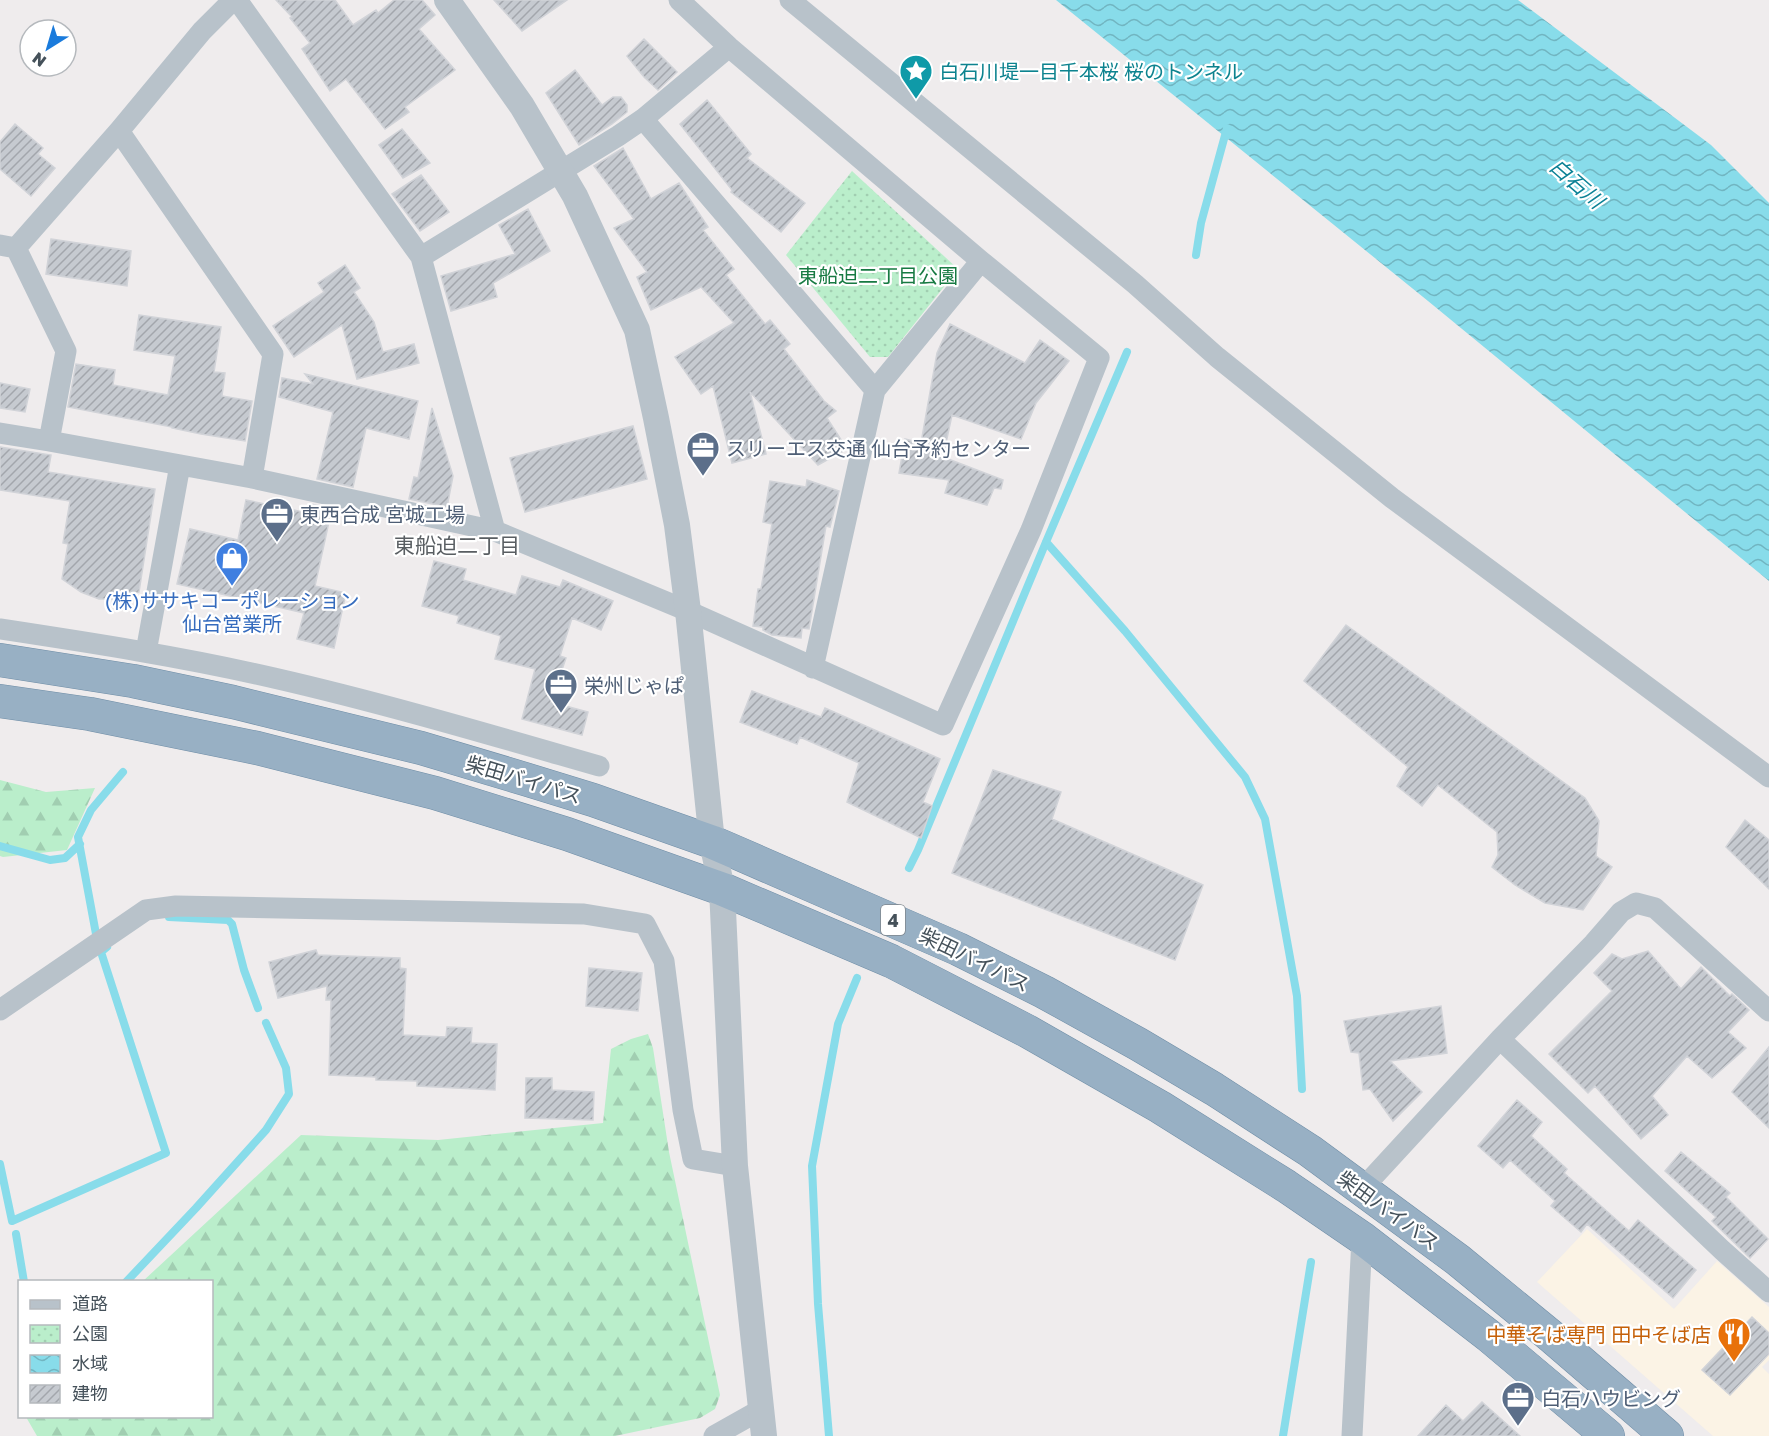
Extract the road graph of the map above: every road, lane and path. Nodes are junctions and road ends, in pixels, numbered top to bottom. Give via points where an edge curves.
1 (235, 0) edge
2 (447, 0) edge
3 (679, 0) edge
4 (790, 0) edge
5 (729, 47) junction
6 (643, 119) junction
7 (119, 131) junction
8 (562, 170) junction
9 (8, 246) edge
10 (421, 257) junction
11 (981, 261) junction
12 (875, 390) junction
13 (0, 433) edge
14 (49, 441) junction
15 (180, 465) junction
16 (252, 478) junction
17 (495, 531) junction
18 (688, 611) junction
19 (0, 629) edge
20 (146, 652) junction
21 (0, 660) edge
22 (813, 668) junction
23 (0, 701) edge
24 (430, 717) junction
25 (422, 748) junction
26 (599, 766) dead end
27 (1769, 777) edge
28 (712, 842) junction
29 (722, 889) junction
30 (0, 1010) edge
31 (1769, 1011) edge
32 (1500, 1039) junction
33 (735, 1166) junction
34 (1361, 1190) junction
35 (1362, 1238) junction
36 (1769, 1292) edge
37 (762, 1409) junction
38 (714, 1436) edge
39 (764, 1436) edge
40 (1352, 1436) edge
41 (1608, 1436) edge
42 (1666, 1436) edge

1 - 7 street via 202,31
1 - 10 street
2 - 8 street
3 - 5 street
4 - 27 street via 1392,498
5 - 6 street
5 - 11 street
6 - 8 street
6 - 12 street
7 - 9 street
7 - 16 street via 273,354
8 - 10 street
8 - 18 street via 636,330 677,525
9 - 14 street via 66,351
10 - 17 street
11 - 12 street
11 - 22 street via 1099,358 1031,530 943,725
12 - 22 street
13 - 14 street
14 - 15 street
15 - 16 street
15 - 20 street
16 - 17 street
17 - 18 street
18 - 22 street
18 - 28 street
19 - 20 street
20 - 24 street
21 - 25 highway, 柴田バイパス / 4 via 133,681
23 - 29 highway, 柴田バイパス / 4 via 90,714 257,748 435,792
24 - 25 street
24 - 26 street
25 - 28 highway, 柴田バイパス / 4
28 - 29 street
28 - 34 highway, 柴田バイパス / 4 via 958,949 1044,992 1214,1089 1310,1151
29 - 33 street
29 - 35 highway, 柴田バイパス / 4 via 891,961 1027,1031 1160,1107
30 - 33 street via 146,910 176,906 584,914 645,924 664,961 693,1159
31 - 32 street via 1655,908 1636,903 1621,912
32 - 34 street
32 - 36 street
33 - 37 street
34 - 42 highway, 柴田バイパス / 4 via 1458,1260
35 - 40 street
35 - 41 highway, 柴田バイパス / 4 via 1489,1336
37 - 38 street
37 - 39 street

